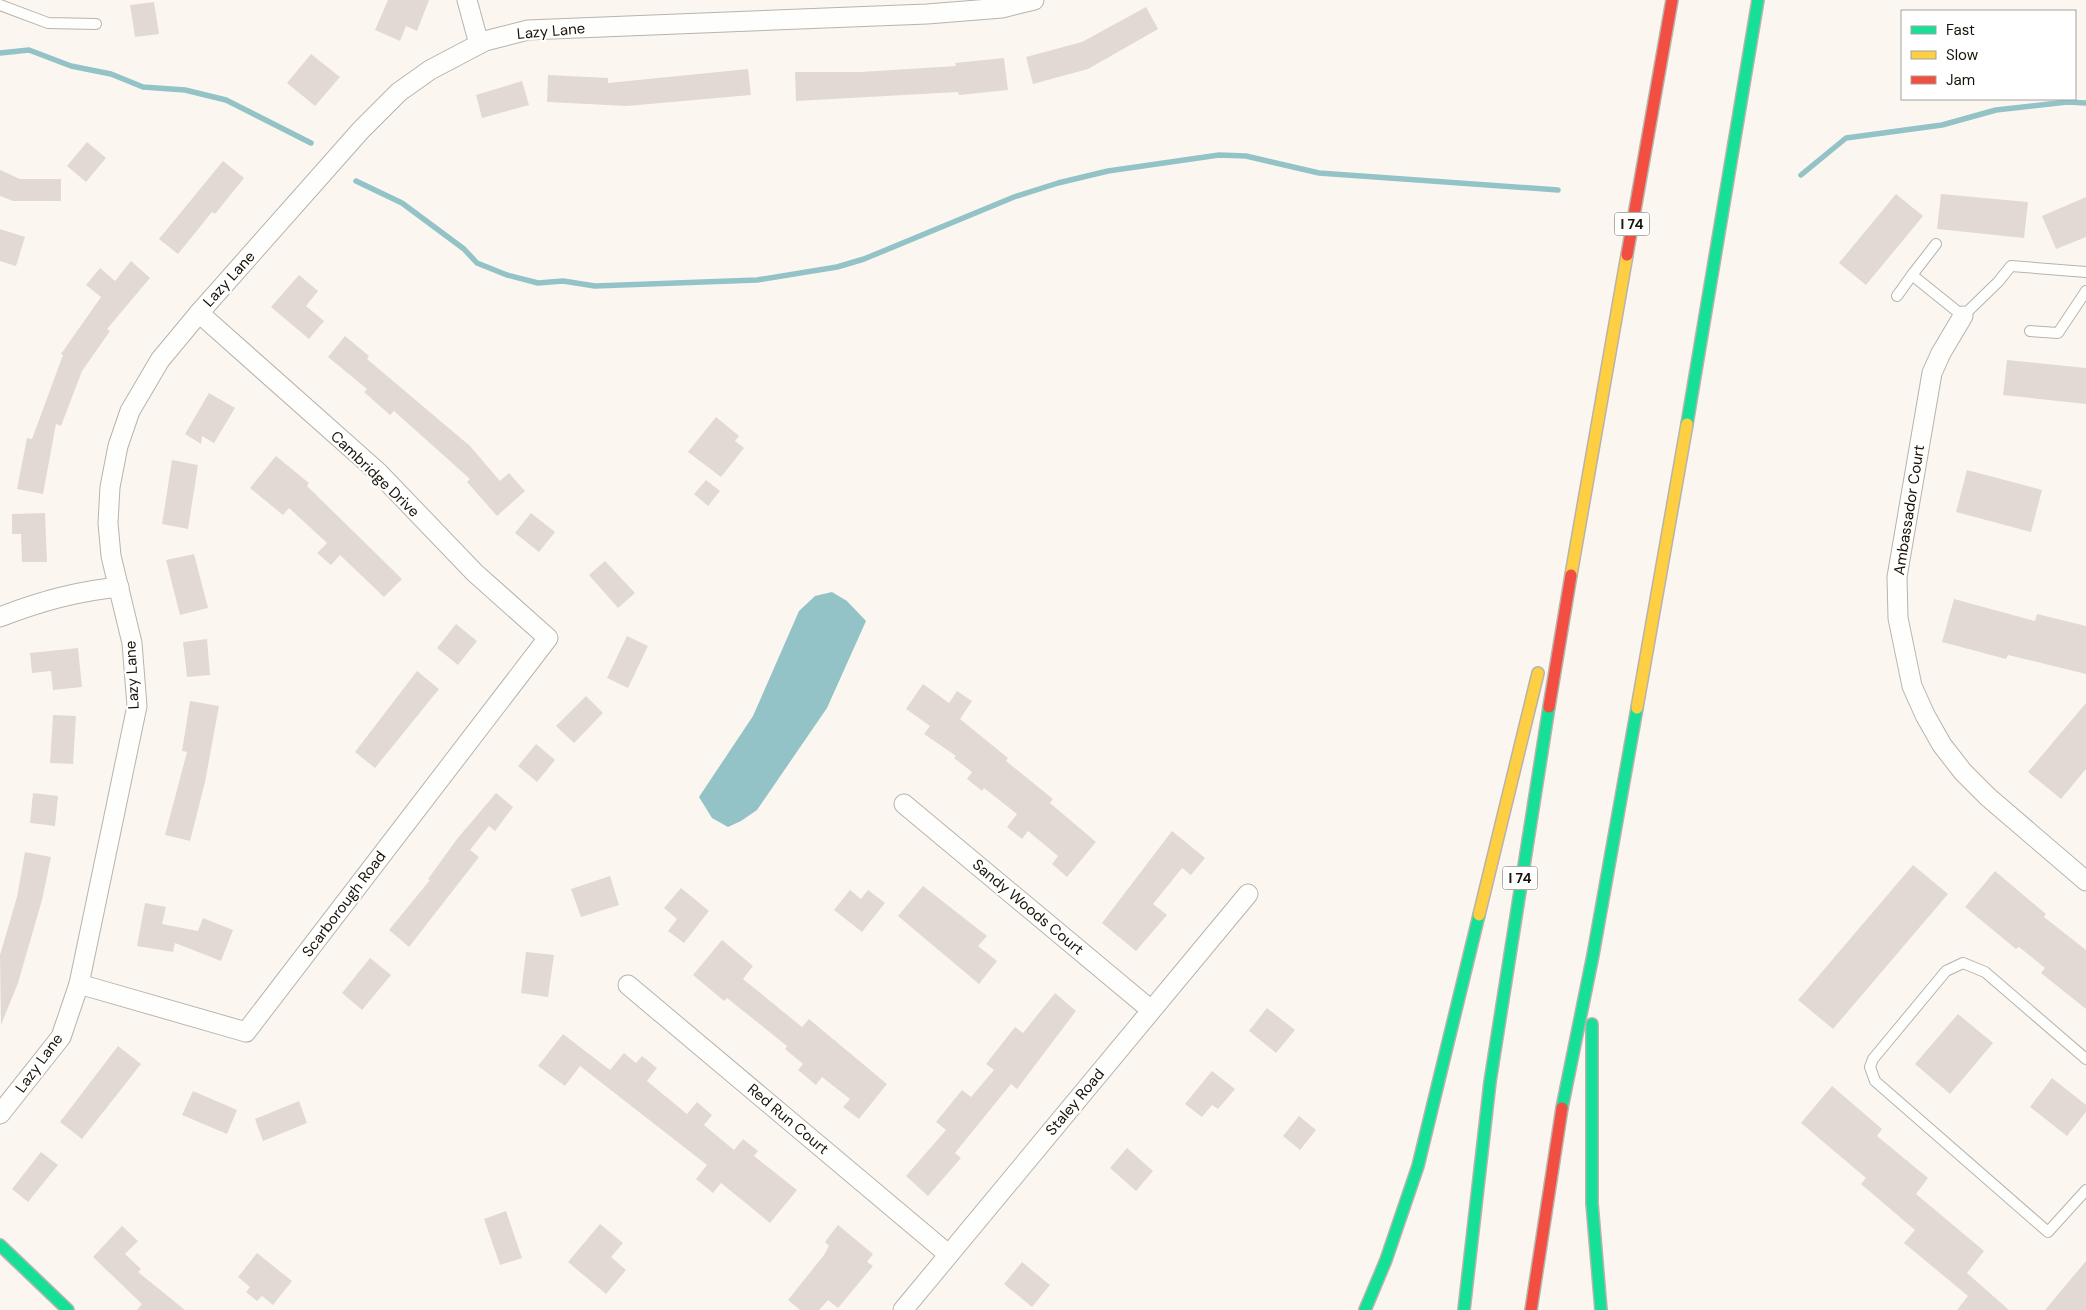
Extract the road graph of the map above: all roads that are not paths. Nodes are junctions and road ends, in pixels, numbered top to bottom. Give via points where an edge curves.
1 (467, 0) edge
2 (1034, 0) edge
3 (1672, 0) edge
4 (1758, 0) edge
5 (0, 5) edge
6 (96, 24) dead end
7 (479, 44) junction
8 (1936, 244) dead end
9 (2086, 272) edge
10 (1912, 275) junction
11 (2086, 291) edge
12 (1897, 296) dead end
13 (199, 313) junction
14 (1963, 316) junction
15 (2030, 331) dead end
16 (1592, 448) junction
17 (119, 587) junction
18 (1552, 613) dead end
19 (0, 617) edge
20 (548, 638) joint
21 (1540, 661) dead end
22 (904, 804) dead end
23 (2086, 881) edge
24 (1248, 894) dead end
25 (1593, 955) junction
26 (79, 984) junction
27 (628, 985) dead end
28 (1151, 1010) junction
29 (2086, 1059) edge
30 (0, 1114) edge
31 (2086, 1190) edge
32 (0, 1245) edge
33 (948, 1254) junction
34 (68, 1310) edge
35 (903, 1310) edge
36 (1365, 1310) edge
37 (1464, 1310) edge
38 (1531, 1310) edge
39 (1601, 1310) edge

1 - 7 street
2 - 7 street, Lazy Lane via 1002,8 927,14 528,30
3 - 16 main road, I 74
4 - 25 main road via 1716,260
5 - 6 lane via 48,23
7 - 13 street, Lazy Lane via 430,70 400,92 361,130
8 - 10 lane
9 - 14 lane via 2011,266
10 - 12 lane
10 - 14 lane
11 - 15 lane via 2058,333
13 - 17 street, Lazy Lane via 147,379 130,411 118,446 110,487 108,523 111,556
13 - 20 street, Cambridge Drive via 378,472 475,573
14 - 23 street, Ambassador Court via 1932,373 1901,548 1898,618 1904,653 1912,686 1925,715 1963,772
16 - 18 main road
16 - 37 main road, I 74 via 1503,988 1474,1205
17 - 19 street via 32,604
17 - 26 street, Lazy Lane via 132,643 137,706
20 - 26 street, Scarborough Road via 246,1032
21 - 36 main road via 1418,1166
22 - 28 street, Sandy Woods Court
24 - 28 street, Staley Road
25 - 38 main road via 1558,1123
25 - 39 main road via 1590,1177
26 - 30 street, Lazy Lane via 61,1037
27 - 33 street, Red Run Court
28 - 33 street, Staley Road
29 - 31 lane via 1985,972 1963,963 1946,971 1873,1059 1870,1067 1874,1081 2048,1232
32 - 34 main road
33 - 35 street, Staley Road

